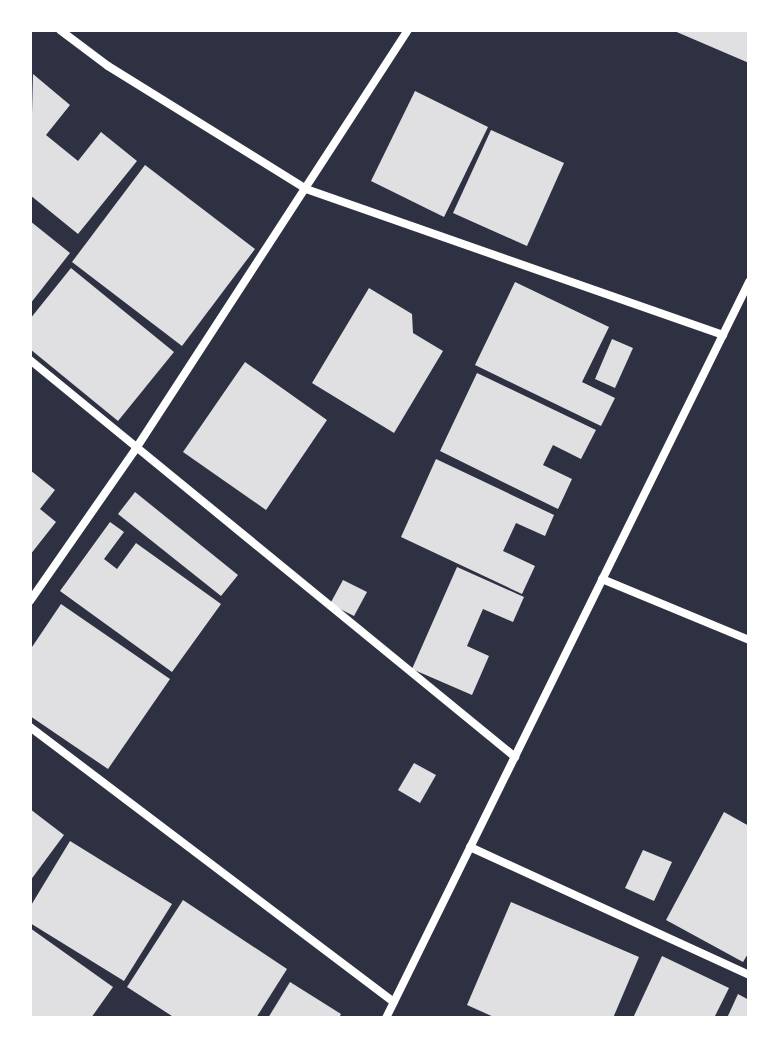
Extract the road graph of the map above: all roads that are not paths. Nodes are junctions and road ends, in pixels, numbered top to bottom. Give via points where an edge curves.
1 (60, 30) edge
2 (408, 30) edge
3 (306, 189) junction
4 (749, 283) edge
5 (723, 335) junction
6 (30, 360) edge
7 (135, 450) junction
8 (602, 579) junction
9 (30, 601) edge
10 (749, 640) edge
11 (30, 727) edge
12 (515, 757) junction
13 (470, 847) junction
14 (749, 975) edge
15 (394, 1002) junction
16 (386, 1018) edge

1 - 3 street via 108,66
2 - 3 street
3 - 5 street
3 - 7 street
4 - 5 street
5 - 8 street
6 - 7 street
7 - 9 street
7 - 12 street
8 - 10 street
8 - 12 street
11 - 15 street
12 - 13 street
13 - 14 street
13 - 15 street
15 - 16 street

